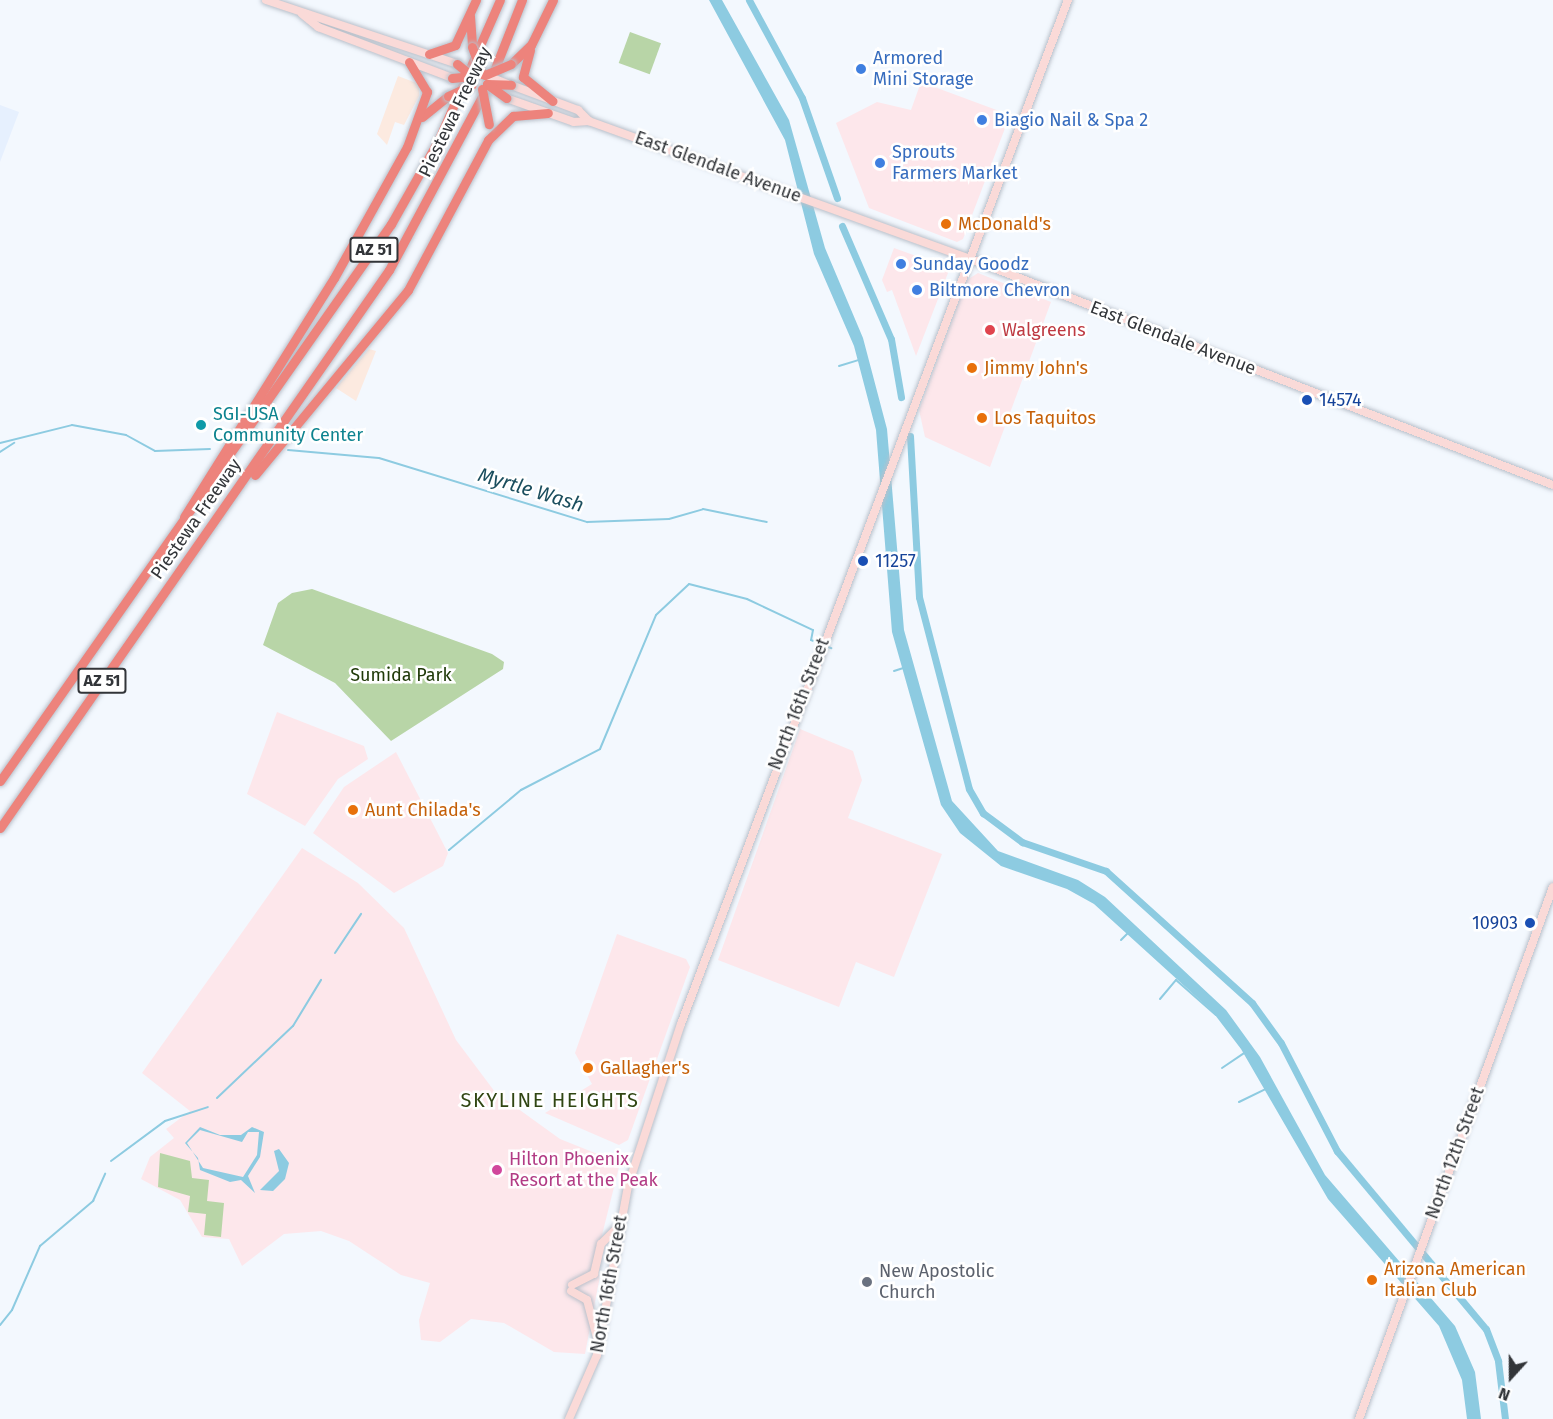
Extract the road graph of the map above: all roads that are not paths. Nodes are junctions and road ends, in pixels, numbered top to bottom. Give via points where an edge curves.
1 (266, 0) edge
2 (476, 0) edge
3 (500, 0) edge
4 (522, 0) edge
5 (553, 0) edge
6 (1068, 0) edge
7 (301, 14) junction
8 (470, 14) junction
9 (531, 45) junction
10 (429, 54) junction
11 (409, 62) junction
12 (457, 64) joint
13 (452, 78) joint
14 (480, 80) junction
15 (511, 85) joint
16 (506, 98) joint
17 (553, 101) junction
18 (548, 113) junction
19 (422, 117) junction
20 (589, 121) junction
21 (488, 141) junction
22 (968, 258) junction
23 (1553, 485) edge
24 (182, 526) junction
25 (206, 534) junction
26 (0, 781) edge
27 (0, 828) edge
28 (1553, 887) edge
29 (618, 1227) junction
30 (599, 1345) junction
31 (569, 1419) edge
32 (1359, 1419) edge

1 - 7 main road
2 - 8 highway
3 - 24 highway, Piestewa Freeway / AZ 51 via 438,141 391,224
4 - 25 highway, Piestewa Freeway / AZ 51 via 479,105 416,227
5 - 9 highway
6 - 22 main road, North 16th Street
7 - 10 main road via 321,15
7 - 11 main road via 318,27
8 - 10 highway via 455,45
8 - 14 highway, bridge
9 - 14 highway, bridge via 511,64
9 - 17 highway via 523,77
10 - 12 main road
11 - 13 main road
11 - 19 highway via 426,86
12 - 14 highway, bridge
13 - 14 highway, bridge
14 - 15 highway, bridge
14 - 16 highway, bridge
14 - 19 highway, bridge via 448,96
14 - 21 highway, bridge via 489,124
15 - 17 main road, East Glendale Avenue
16 - 18 main road, East Glendale Avenue
17 - 20 main road, East Glendale Avenue via 578,110
18 - 20 main road, East Glendale Avenue via 574,123
18 - 21 highway via 513,116
19 - 24 highway via 352,248 189,502
20 - 22 main road, East Glendale Avenue
21 - 25 highway via 408,290
22 - 23 main road, East Glendale Avenue
22 - 29 main road, North 16th Street via 726,898
24 - 26 highway, Piestewa Freeway / AZ 51
25 - 27 highway, Piestewa Freeway / AZ 51
28 - 32 main road, North 12th Street
29 - 30 main road, North 16th Street
29 - 30 main road via 600,1244 594,1274 571,1288 587,1300
30 - 31 main road, North 16th Street

